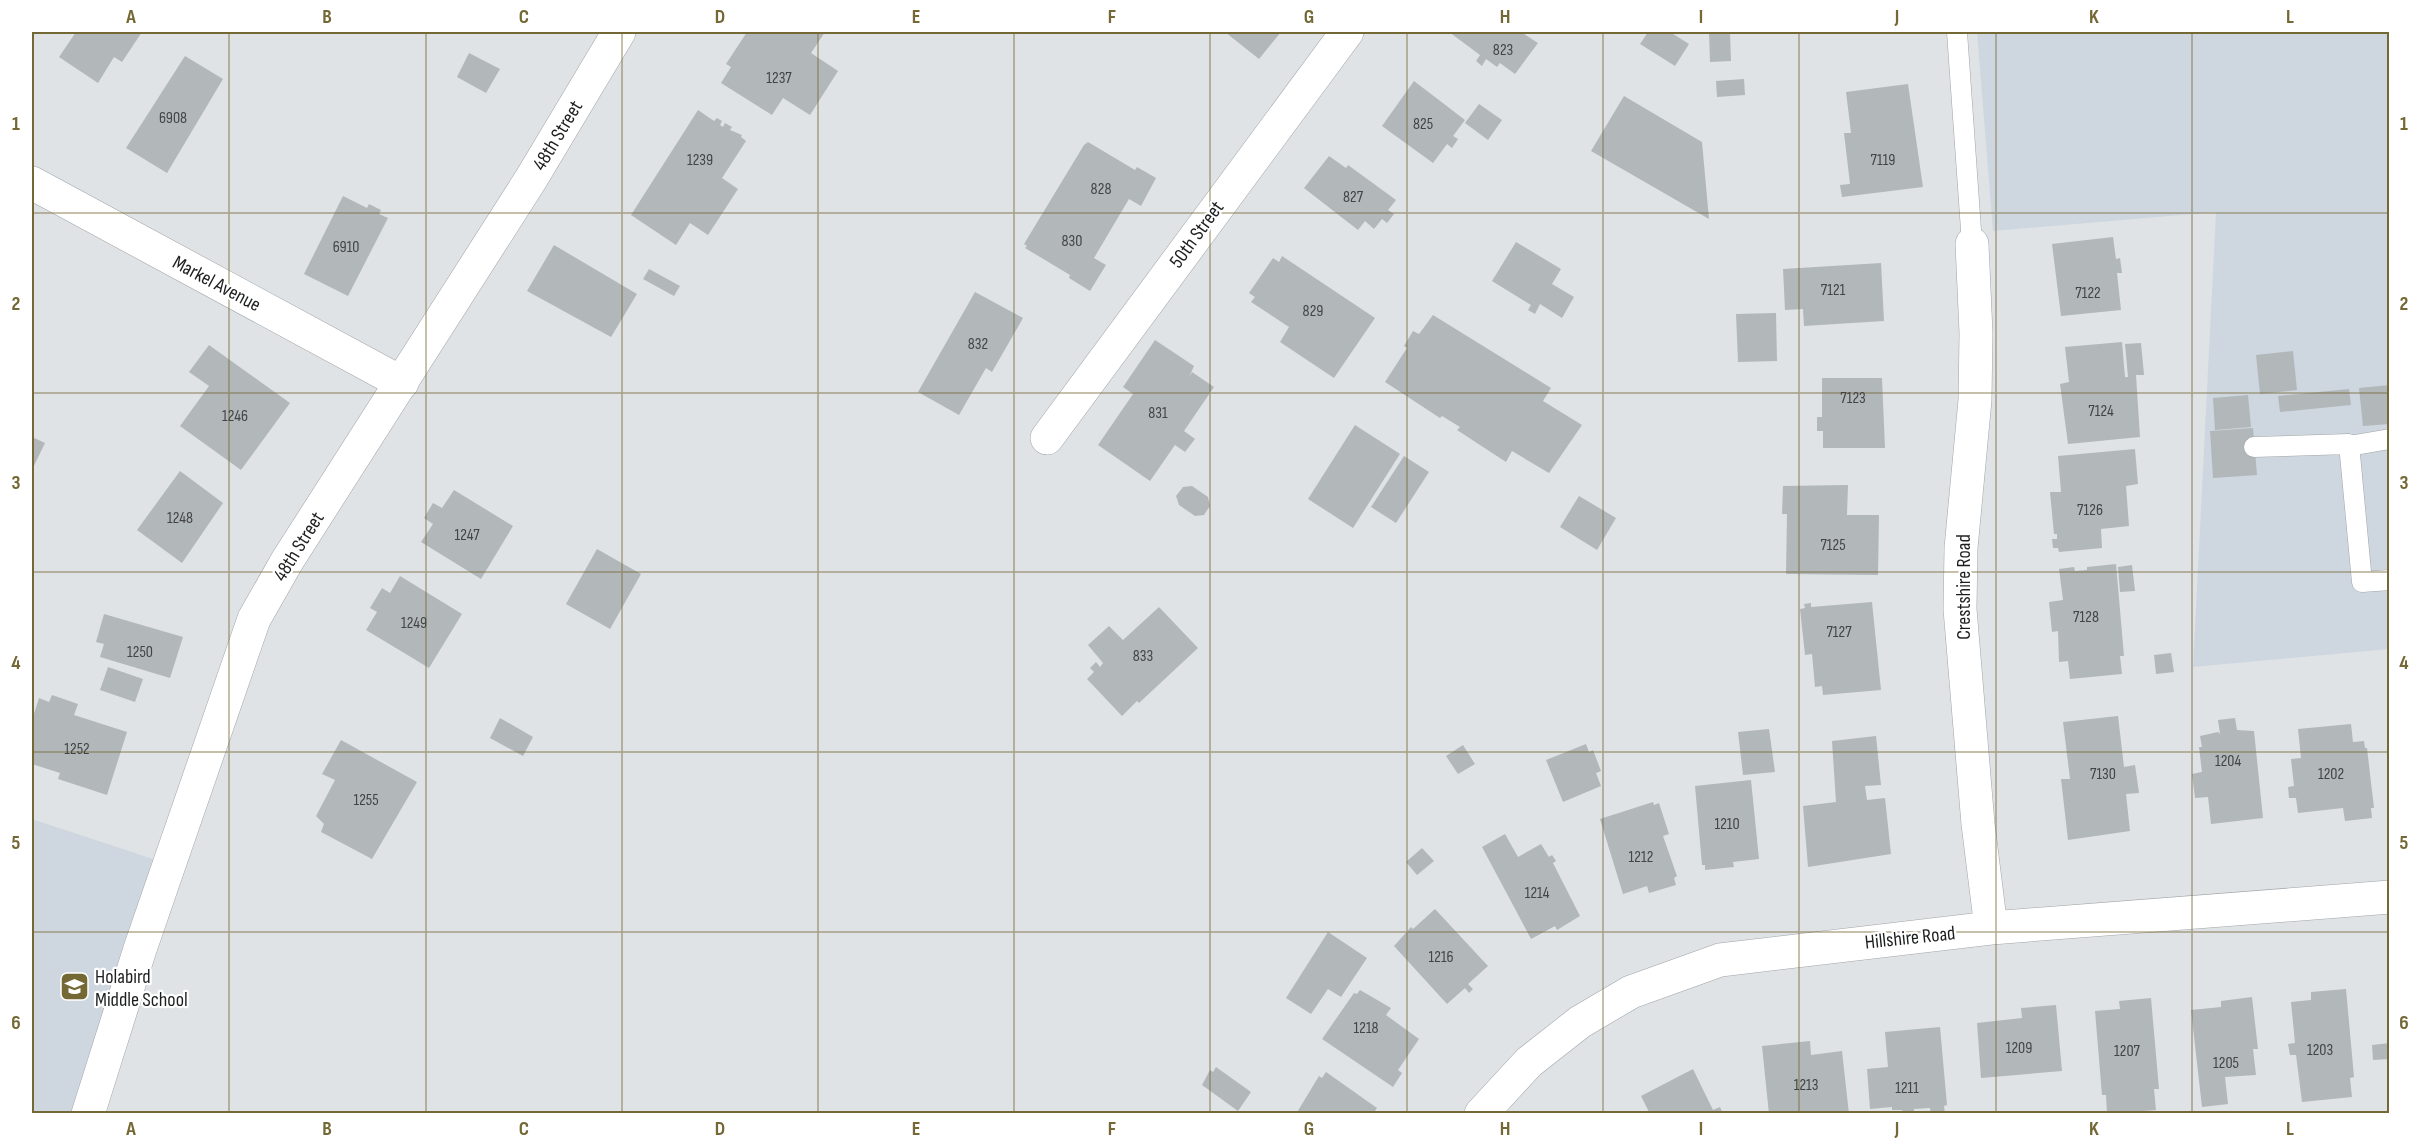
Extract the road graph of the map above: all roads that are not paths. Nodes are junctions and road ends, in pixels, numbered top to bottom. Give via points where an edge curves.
1 (619, 32) edge
2 (1347, 32) edge
3 (1957, 32) edge
4 (32, 183) edge
5 (1972, 244) joint
6 (402, 383) junction
7 (1047, 438) dead end
8 (2390, 439) edge
9 (2349, 446) junction
10 (2254, 447) dead end
11 (2390, 580) edge
12 (2390, 897) edge
13 (1991, 928) junction
14 (88, 1113) edge
15 (1481, 1113) edge

1 - 6 street, 48th Street
2 - 7 street, 50th Street
3 - 5 lane
4 - 6 street, Markel Avenue
5 - 13 street, Crestshire Road via 1975,400 1959,609
6 - 14 street, 48th Street via 286,561 254,619
8 - 9 lane
9 - 10 lane
9 - 11 lane via 2362,582
12 - 13 street, Hillshire Road
13 - 15 street, Hillshire Road via 1720,960 1641,988 1580,1022 1529,1062

